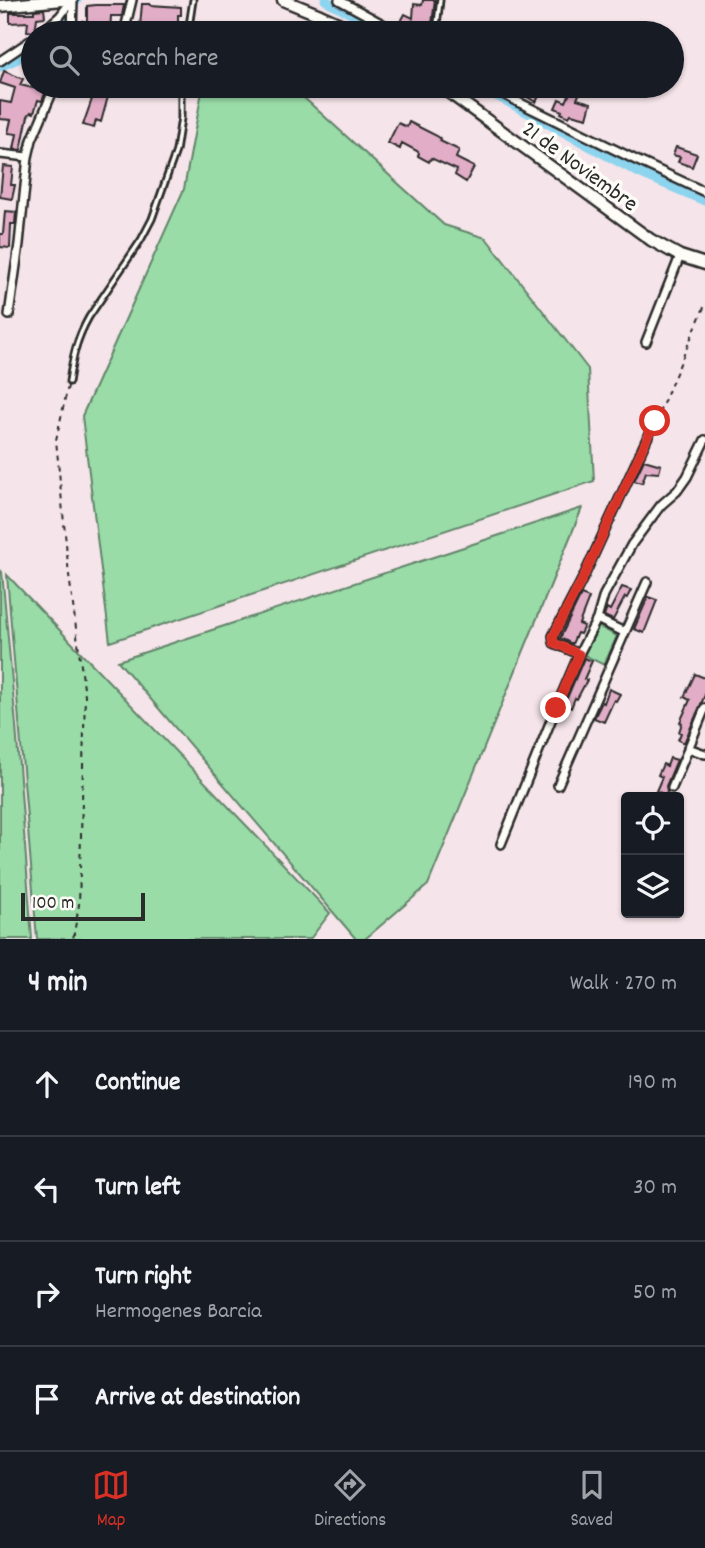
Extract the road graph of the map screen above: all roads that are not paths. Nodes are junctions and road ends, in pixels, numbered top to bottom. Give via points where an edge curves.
1 (63, 0) edge
2 (72, 0) edge
3 (132, 0) edge
4 (193, 0) edge
5 (283, 0) edge
6 (340, 0) edge
7 (440, 0) edge
8 (0, 5) edge
9 (54, 21) edge
10 (72, 21) edge
11 (127, 21) edge
12 (190, 21) edge
13 (333, 21) edge
14 (378, 21) edge
15 (437, 21) edge
16 (21, 47) edge
17 (0, 61) edge
18 (50, 98) edge
19 (181, 98) edge
20 (456, 98) edge
21 (511, 98) edge
22 (0, 154) edge
23 (28, 158) junction
24 (705, 191) edge
25 (680, 256) junction
26 (705, 264) edge
27 (9, 315) dead end
28 (646, 342) dead end
29 (69, 382) road end
30 (655, 421) road end
31 (705, 440) edge
32 (646, 582) dead end
33 (597, 619) junction
34 (624, 632) junction
35 (579, 654) junction
36 (705, 708) edge
37 (688, 748) junction
38 (705, 754) edge
39 (558, 785) dead end
40 (672, 788) dead end
41 (501, 844) dead end

1 - 8 street
2 - 9 street
2 - 10 street
3 - 11 street
4 - 12 lane
5 - 13 street
6 - 14 street
7 - 15 lane
16 - 17 street
18 - 23 street
19 - 29 lane via 176,151 156,209 81,331
20 - 25 street, 21 de Noviembre via 651,240
21 - 24 street
22 - 23 street
23 - 27 street
25 - 26 street, 21 de Noviembre
25 - 28 street
30 - 35 street via 553,636 554,643
31 - 33 street via 687,477 632,544 604,595
32 - 34 street
33 - 34 street
33 - 35 street
34 - 39 street
35 - 41 street
36 - 37 street
37 - 38 street
37 - 40 street

